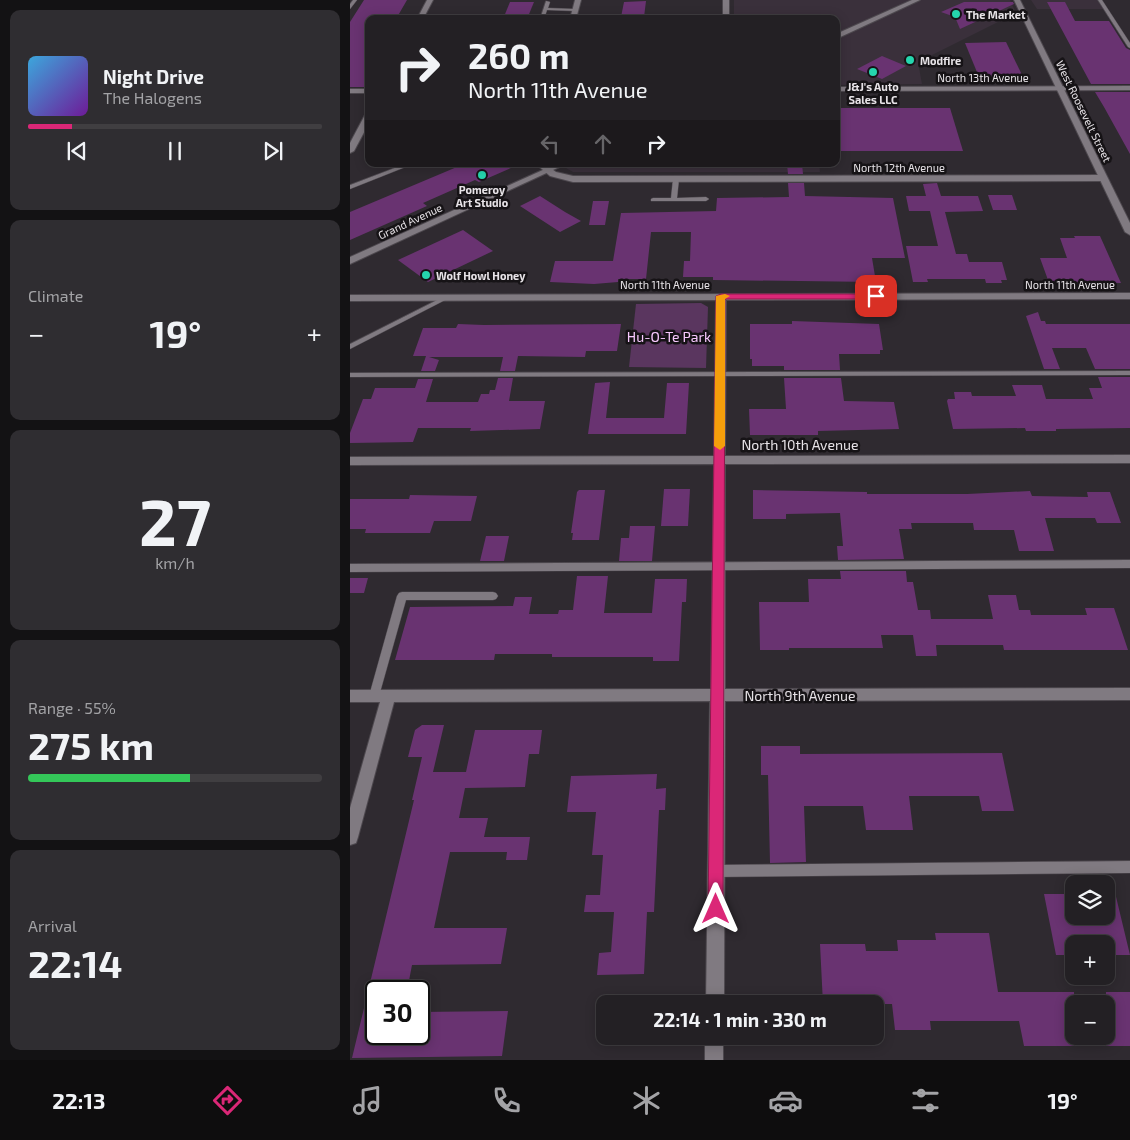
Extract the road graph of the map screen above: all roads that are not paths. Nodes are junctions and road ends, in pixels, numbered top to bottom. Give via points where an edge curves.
1 (355, 0) edge
2 (430, 0) edge
3 (578, 0) edge
4 (726, 0) edge
5 (917, 0) edge
6 (1017, 0) edge
7 (1100, 0) edge
8 (548, 2) dead end
9 (350, 8) edge
10 (546, 9) junction
11 (575, 10) junction
12 (422, 15) edge
13 (543, 15) edge
14 (574, 15) edge
15 (726, 15) edge
16 (840, 35) edge
17 (1130, 47) edge
18 (840, 88) edge
19 (1060, 88) junction
20 (1130, 88) edge
21 (350, 91) edge
22 (365, 91) edge
23 (365, 123) edge
24 (350, 151) edge
25 (402, 167) edge
26 (544, 167) edge
27 (554, 167) edge
28 (547, 170) junction
29 (1103, 178) junction
30 (676, 179) junction
31 (350, 186) edge
32 (706, 199) dead end
33 (653, 200) dead end
34 (674, 200) junction
35 (1130, 232) edge
36 (350, 261) edge
37 (721, 296) junction
38 (1130, 296) edge
39 (447, 297) junction
40 (350, 298) edge
41 (350, 347) edge
42 (1130, 373) edge
43 (720, 374) junction
44 (350, 375) edge
45 (720, 459) junction
46 (1130, 459) edge
47 (350, 461) edge
48 (1130, 564) edge
49 (719, 566) junction
50 (350, 568) edge
51 (493, 596) dead end
52 (717, 695) junction
53 (350, 696) edge
54 (381, 696) junction
55 (1129, 696) edge
56 (350, 837) edge
57 (1130, 867) edge
58 (716, 871) junction
59 (715, 995) edge
60 (714, 1045) edge
61 (714, 1060) edge

1 - 9 lane
2 - 12 street
3 - 11 street
4 - 15 street
5 - 16 street
6 - 19 street, West Roosevelt Street
7 - 17 lane
8 - 10 lane
10 - 11 lane
10 - 13 lane
11 - 14 street
18 - 19 street, North 13th Avenue
19 - 20 street, North 13th Avenue
19 - 29 street, West Roosevelt Street
21 - 22 street
23 - 24 street
25 - 31 lane
26 - 28 street, North 12th Avenue
27 - 28 street, Grand Avenue
28 - 30 street, North 12th Avenue via 573,179
28 - 36 street, Grand Avenue
29 - 30 street, North 12th Avenue
29 - 35 street, West Roosevelt Street
30 - 34 lane
32 - 34 lane
33 - 34 lane
37 - 38 street, North 11th Avenue
37 - 39 street, North 11th Avenue
37 - 43 street
39 - 40 street, North 11th Avenue
39 - 41 lane
42 - 43 lane
43 - 44 lane
43 - 45 street
45 - 46 street, North 10th Avenue
45 - 47 street, North 10th Avenue
45 - 49 street
48 - 49 lane
49 - 50 lane
49 - 52 street
51 - 54 lane via 402,596
52 - 54 street, North 9th Avenue
52 - 55 street, North 9th Avenue
52 - 58 street
53 - 54 street, North 9th Avenue
54 - 56 street
57 - 58 lane
58 - 59 street
60 - 61 street

